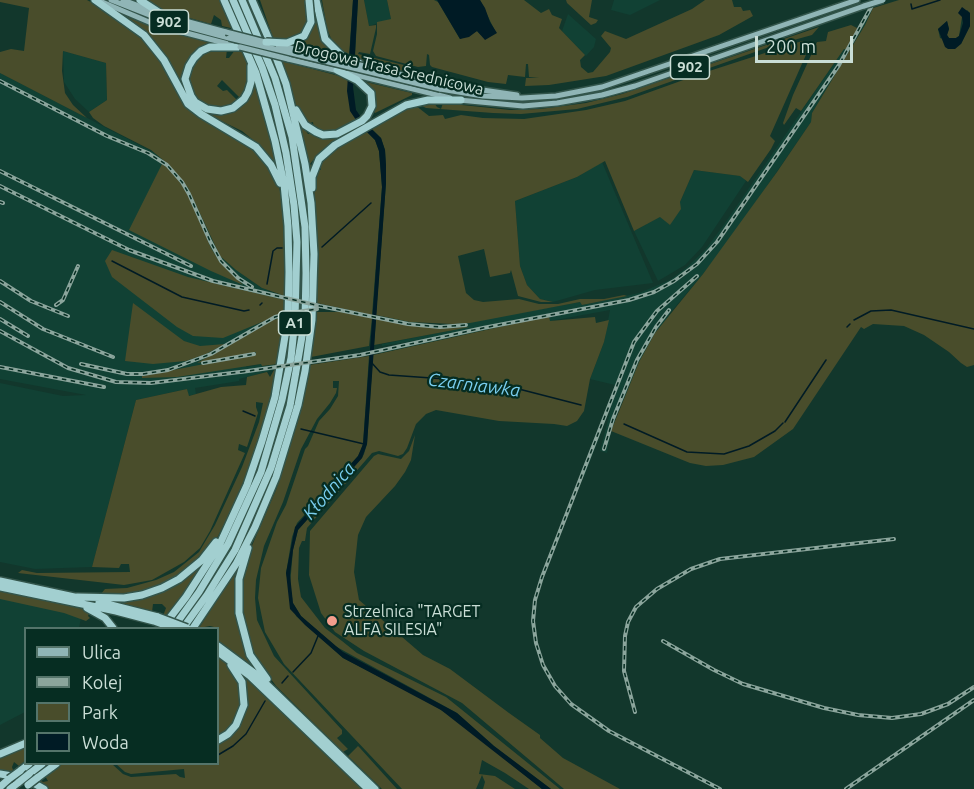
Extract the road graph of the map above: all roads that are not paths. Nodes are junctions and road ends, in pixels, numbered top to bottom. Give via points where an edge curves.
1 (96, 0) edge
2 (111, 0) edge
3 (123, 0) edge
4 (140, 0) edge
5 (224, 0) edge
6 (233, 0) edge
7 (242, 0) edge
8 (252, 0) edge
9 (258, 0) edge
10 (309, 0) edge
11 (316, 0) edge
12 (857, 0) edge
13 (882, 0) edge
14 (163, 15) junction
15 (264, 25) junction
16 (229, 40) junction
17 (266, 42) junction
18 (240, 47) joint
19 (249, 54) junction
20 (364, 66) junction
21 (337, 70) junction
22 (440, 92) junction
23 (461, 100) joint
24 (291, 102) junction
25 (285, 200) junction
26 (311, 203) junction
27 (255, 527) junction
28 (227, 528) junction
29 (0, 581) edge
30 (0, 587) edge
31 (76, 600) junction
32 (156, 619) junction
33 (112, 627) edge
34 (163, 627) edge
35 (171, 627) edge
36 (174, 627) edge
37 (182, 627) edge
38 (186, 627) edge
39 (194, 627) edge
40 (219, 647) edge
41 (219, 654) edge
42 (219, 654) edge
43 (285, 702) junction
44 (219, 739) edge
45 (24, 744) edge
46 (0, 754) edge
47 (28, 765) edge
48 (41, 765) edge
49 (55, 765) edge
50 (0, 774) edge
51 (23, 785) edge
52 (0, 787) edge
53 (10, 789) edge
54 (44, 789) edge
55 (368, 789) edge
56 (376, 789) edge

1 - 16 main road, Drogowa Trasa Średnicowa / 902 via 156,25
1 - 25 highway via 152,44 188,105 261,152 278,176
2 - 16 main road, Drogowa Trasa Średnicowa / 902
3 - 14 main road
4 - 14 highway
5 - 19 highway
6 - 36 highway, A1 via 262,67 286,153 297,242 295,319 282,400 261,472 228,544
7 - 38 highway, A1 via 275,78 292,137 305,227 305,320 291,406 271,468 234,550
8 - 15 highway
9 - 15 highway
10 - 17 highway, bridge via 311,22 303,36 287,43
11 - 20 highway, bridge via 323,33 331,47
12 - 22 main road, Drogowa Trasa Średnicowa / 902 via 615,84 584,91 500,98
13 - 23 main road, Drogowa Trasa Średnicowa / 902, bridge via 602,95 523,106
14 - 16 main road
15 - 24 highway
16 - 17 main road, bridge
16 - 18 highway
16 - 19 highway via 201,51 189,66 187,88 202,107 226,111 244,99 251,82
16 - 22 main road, Drogowa Trasa Średnicowa / 902, bridge
17 - 20 main road, bridge
18 - 21 main road, Drogowa Trasa Średnicowa / 902, bridge
19 - 25 highway via 275,141
20 - 22 main road
21 - 22 main road, Drogowa Trasa Średnicowa / 902
21 - 24 highway via 369,90 370,112 362,121 338,134 323,135 301,120
22 - 23 highway
22 - 26 highway via 395,111 328,149 312,177
24 - 26 highway
25 - 28 highway via 289,293 280,369 255,463
26 - 27 highway via 314,296 305,371 285,454
27 - 39 highway
27 - 43 highway via 239,579 238,613 250,655
28 - 31 highway via 202,560 162,588 124,598
28 - 34 highway via 197,581
29 - 31 highway
30 - 31 highway
31 - 32 highway
31 - 33 highway
32 - 35 highway, bridge
32 - 37 highway, bridge
40 - 43 highway
41 - 44 highway via 239,675 245,700 236,725
42 - 55 highway via 250,676
43 - 56 highway
45 - 46 highway
47 - 52 highway, bridge
48 - 51 highway, bridge
49 - 51 highway, bridge
50 - 54 highway via 23,778
51 - 53 highway

